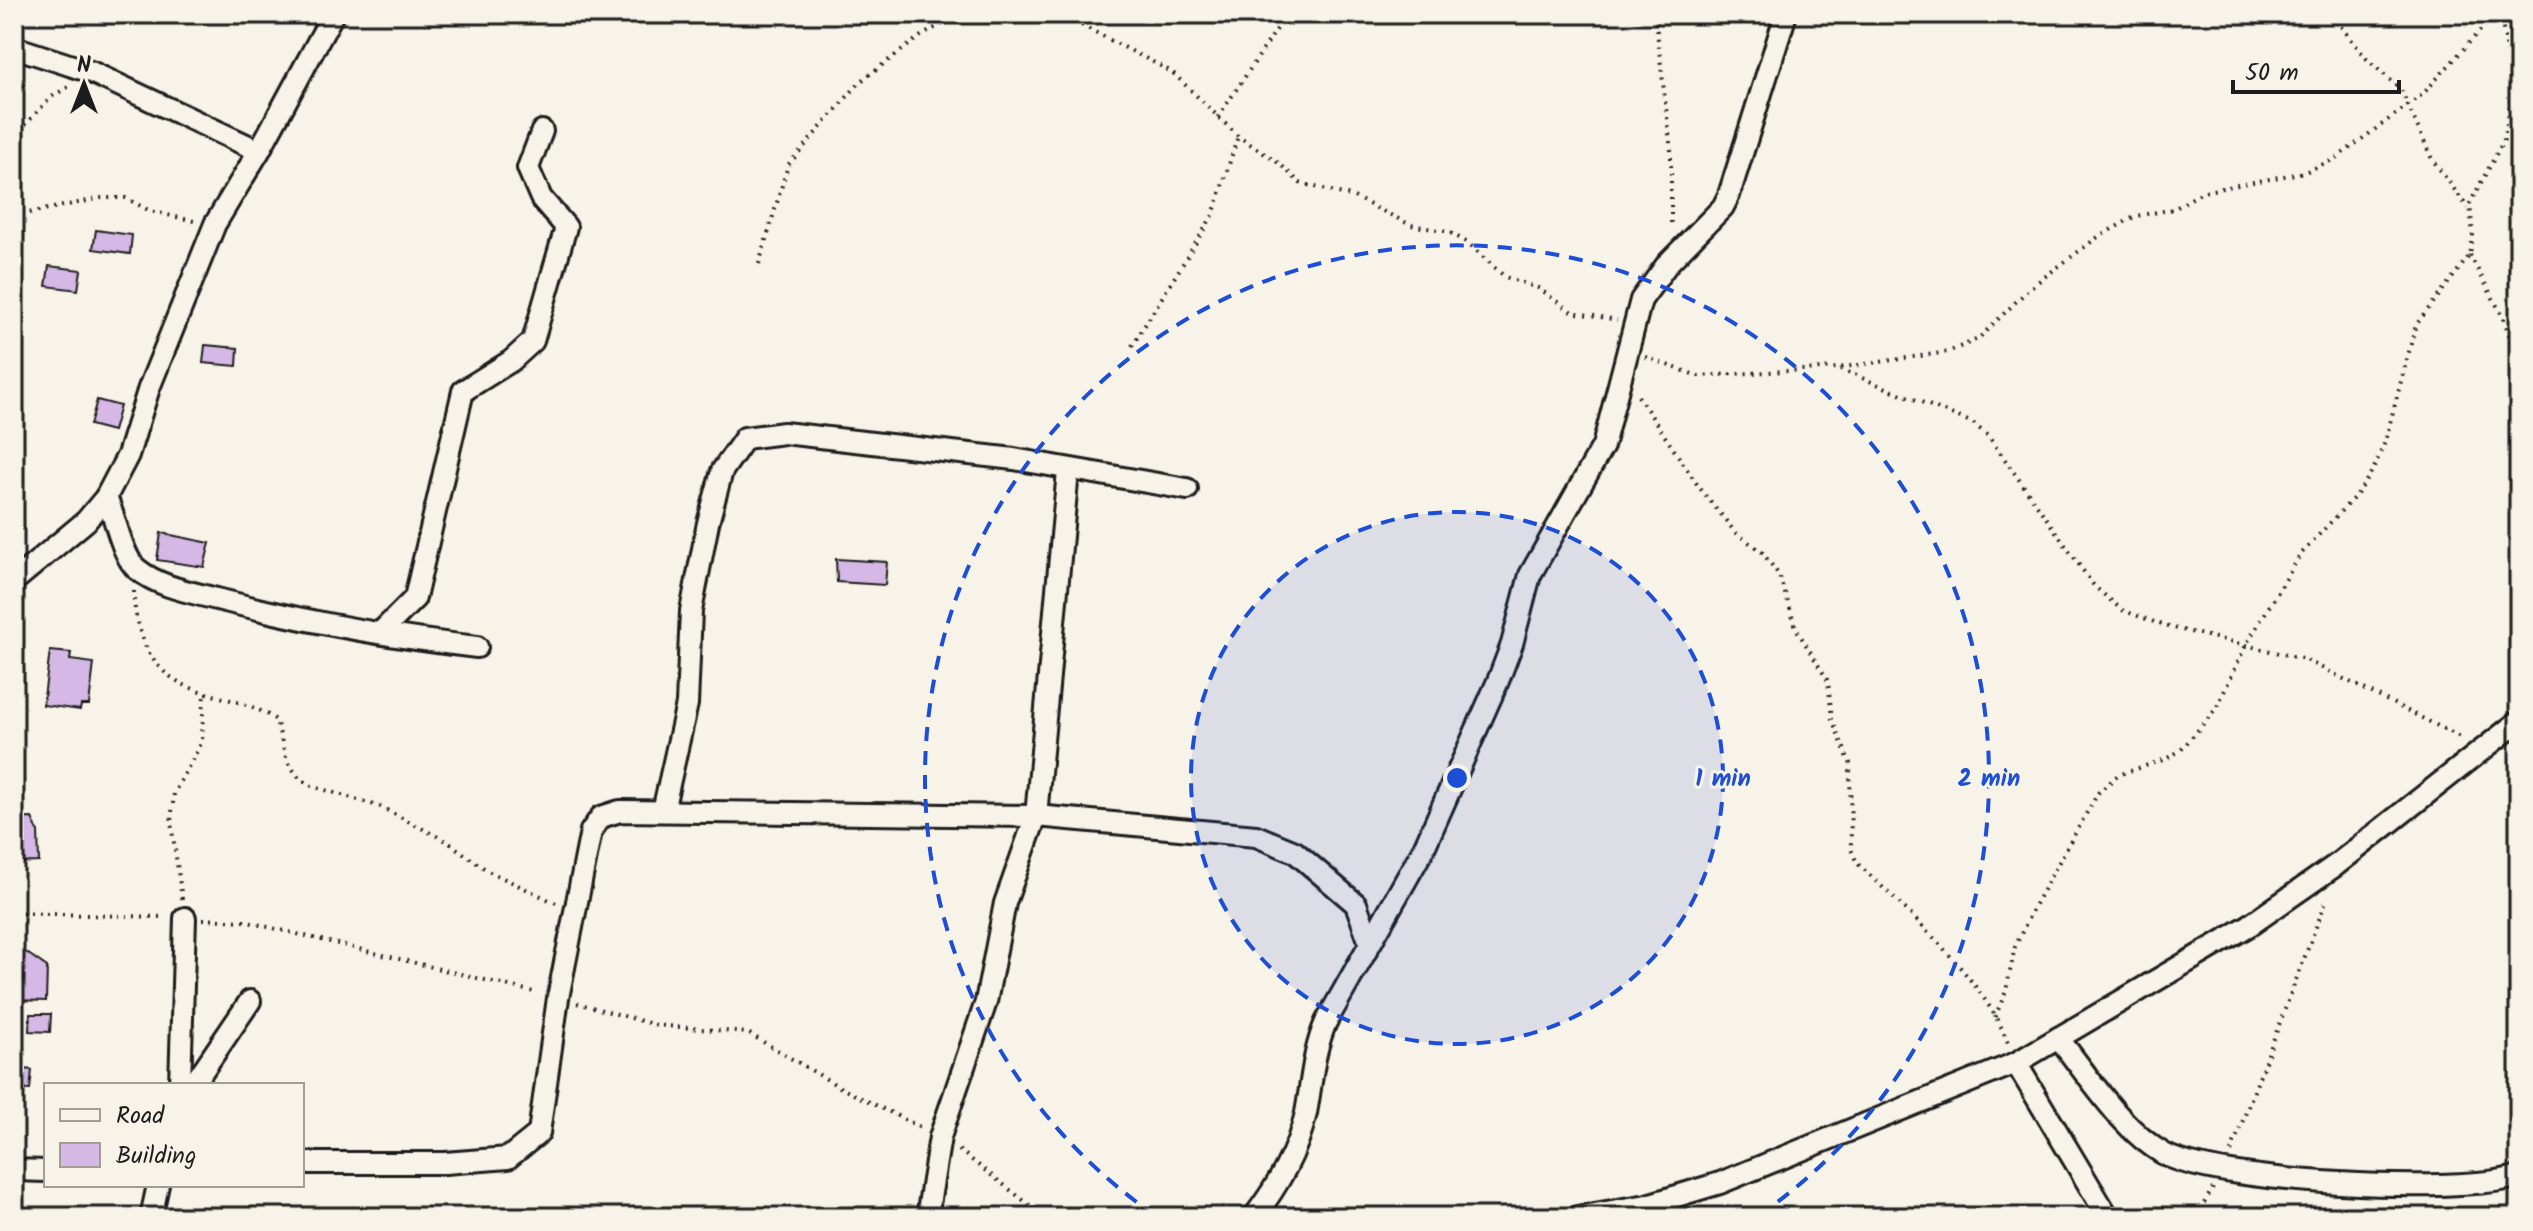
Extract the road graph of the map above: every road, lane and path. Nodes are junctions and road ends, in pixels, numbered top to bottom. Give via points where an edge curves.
1 (333, 14) edge
2 (959, 14) edge
3 (1060, 14) edge
4 (1287, 14) edge
5 (1655, 14) edge
6 (1786, 14) edge
7 (2331, 14) edge
8 (2497, 14) edge
9 (14, 47) edge
10 (91, 72) junction
11 (2408, 101) junction
12 (1218, 117) junction
13 (542, 131) dead end
14 (1238, 136) junction
15 (14, 137) edge
16 (259, 151) junction
17 (2469, 210) junction
18 (14, 216) edge
19 (215, 224) junction
20 (2470, 255) junction
21 (1668, 263) junction
22 (759, 264) dead end
23 (1635, 322) junction
24 (1132, 346) dead end
25 (1628, 350) junction
26 (2519, 364) edge
27 (1838, 368) junction
28 (1622, 375) junction
29 (1068, 471) junction
30 (1187, 489) dead end
31 (106, 497) junction
32 (135, 568) junction
33 (14, 581) edge
34 (381, 632) junction
35 (2247, 643) junction
36 (477, 647) dead end
37 (204, 693) junction
38 (2519, 721) edge
39 (2482, 749) junction
40 (663, 811) junction
41 (1036, 816) junction
42 (2336, 865) junction
43 (575, 912) junction
44 (14, 913) edge
45 (185, 918) junction
46 (1370, 943) junction
47 (558, 998) junction
48 (250, 1001) dead end
49 (1995, 1017) junction
50 (2058, 1038) junction
51 (2016, 1063) junction
52 (180, 1083) edge
53 (194, 1083) edge
54 (940, 1137) junction
55 (304, 1163) edge
56 (14, 1170) edge
57 (44, 1171) edge
58 (2224, 1171) junction
59 (2519, 1176) edge
60 (158, 1187) edge
61 (151, 1217) edge
62 (927, 1217) edge
63 (1045, 1217) edge
64 (1254, 1217) edge
65 (1577, 1217) edge
66 (2108, 1217) edge
67 (2196, 1217) edge

1 - 16 street
2 - 22 path via 861,81 788,165
3 - 12 path via 1172,72
4 - 12 path
5 - 21 path via 1671,151
6 - 21 street via 1729,195
7 - 11 path
8 - 11 path via 2423,94
8 - 17 path via 2513,100 2505,138
9 - 10 street
10 - 15 path via 51,97
10 - 16 street
11 - 17 path via 2432,159
11 - 27 path via 2335,159 2315,168 2202,192 2174,209 2136,216 2098,237 2031,287 1978,339 1948,352
12 - 14 path
13 - 34 street via 528,168 541,198 566,227 533,341 463,391 415,598
14 - 23 path via 1300,183 1354,197 1411,225 1461,238 1505,277 1538,288 1572,312
14 - 24 path via 1213,215
16 - 19 street
17 - 20 path
18 - 19 path via 126,198 150,211
19 - 31 street via 128,455
20 - 26 path via 2503,317
20 - 35 path via 2416,325 2374,468 2359,492 2301,554
21 - 23 street via 1650,284
23 - 25 street
25 - 27 path via 1698,376
25 - 28 street
27 - 35 path via 1973,423 1989,437 2094,586 2122,610 2165,626
28 - 46 street via 1603,446 1530,575 1508,656 1442,808
28 - 49 path via 1699,487 1779,575 1797,630 1828,681 1832,719 1850,763 1851,849 1857,863 1932,934
29 - 30 street
29 - 40 street via 1014,459 784,433 745,438 722,471 708,523 691,611 687,704
29 - 41 street
31 - 32 street
31 - 33 street via 86,521
32 - 34 street via 167,586 251,608
32 - 37 path via 134,597 147,650 163,672
34 - 36 street
35 - 39 path via 2304,659
35 - 49 path via 2216,709 2181,750 2118,775 2098,793 2015,947
37 - 43 path via 253,707 276,720 290,769 312,786 381,807 448,842 488,871
37 - 45 path via 202,742 174,793 171,822
38 - 39 street
39 - 42 street
40 - 41 street
40 - 43 street via 620,811 601,817 591,831
41 - 46 street via 1256,836 1295,852 1356,904
41 - 54 street via 1005,903 986,1002
42 - 50 street via 2250,925
42 - 58 path via 2318,928
43 - 47 street
44 - 45 path
45 - 47 path via 244,921
45 - 52 street
46 - 64 street via 1319,1038 1306,1113 1289,1166
47 - 54 path via 656,1025 748,1033
47 - 55 street via 539,1133 508,1158
48 - 53 street
49 - 51 path
50 - 51 street
50 - 58 street via 2128,1124 2164,1154
51 - 65 street via 1720,1183 1647,1205
51 - 66 street
54 - 62 street
54 - 63 path
56 - 57 street
58 - 59 street via 2422,1185
58 - 67 path
60 - 61 street

